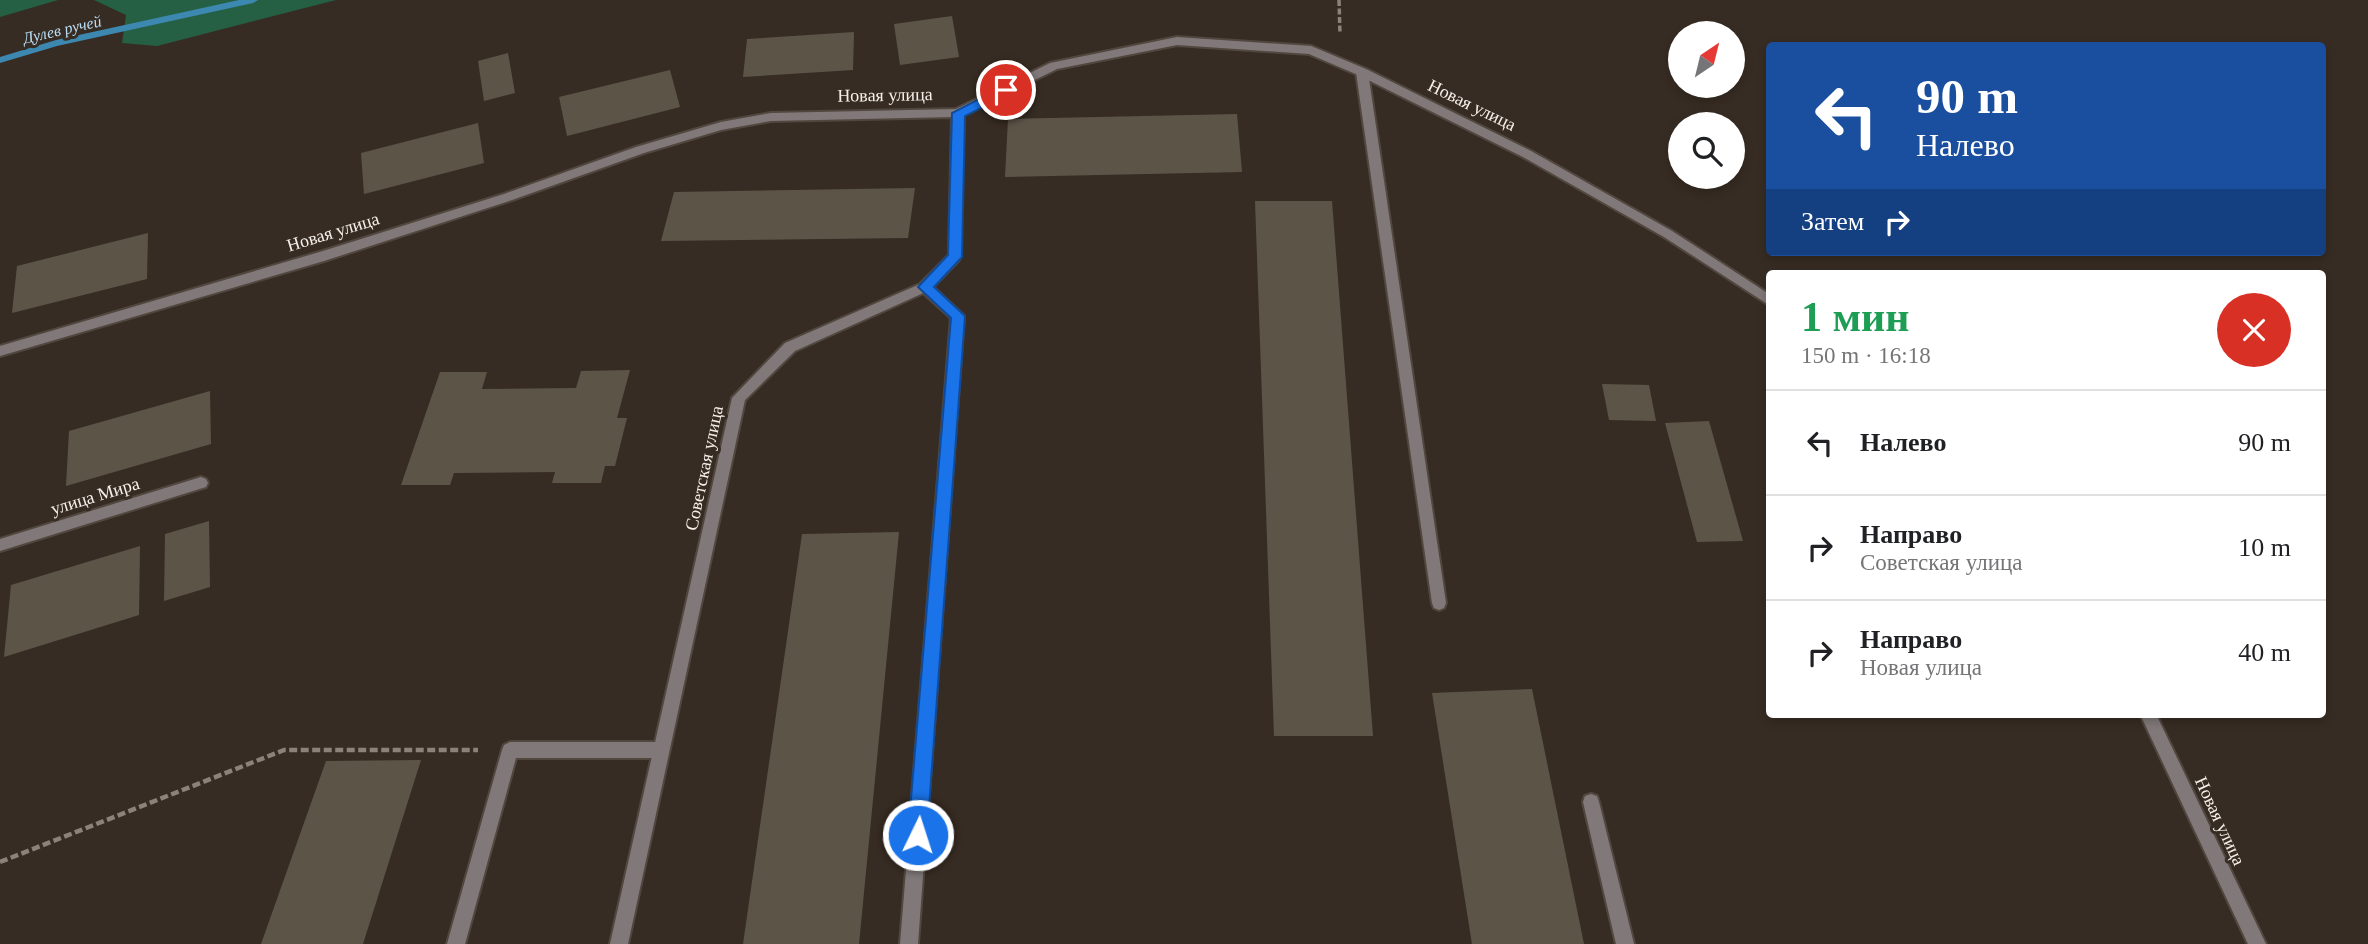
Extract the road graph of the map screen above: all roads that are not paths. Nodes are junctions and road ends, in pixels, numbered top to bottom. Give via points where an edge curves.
1 (1362, 72) junction
2 (958, 113) junction
3 (925, 287) junction
4 (1766, 298) edge
5 (0, 351) edge
6 (201, 483) dead end
7 (0, 545) edge
8 (1439, 603) dead end
9 (2150, 718) edge
10 (662, 750) junction
11 (1591, 802) dead end
12 (456, 944) edge
13 (619, 944) edge
14 (909, 944) edge
15 (1625, 944) edge
16 (2257, 944) edge

1 - 2 street, Новая улица via 1311,50 1177,41 1054,66
1 - 4 street, Новая улица via 1527,154 1668,234
1 - 8 street
2 - 3 street, Советская улица via 955,257
2 - 5 street, Новая улица via 771,117 721,126 324,256
3 - 10 street, Советская улица via 790,347 739,398
3 - 14 street via 958,316
6 - 7 street, улица Мира
9 - 16 street, Новая улица
10 - 12 street via 510,750
10 - 13 street, Советская улица
11 - 15 street

